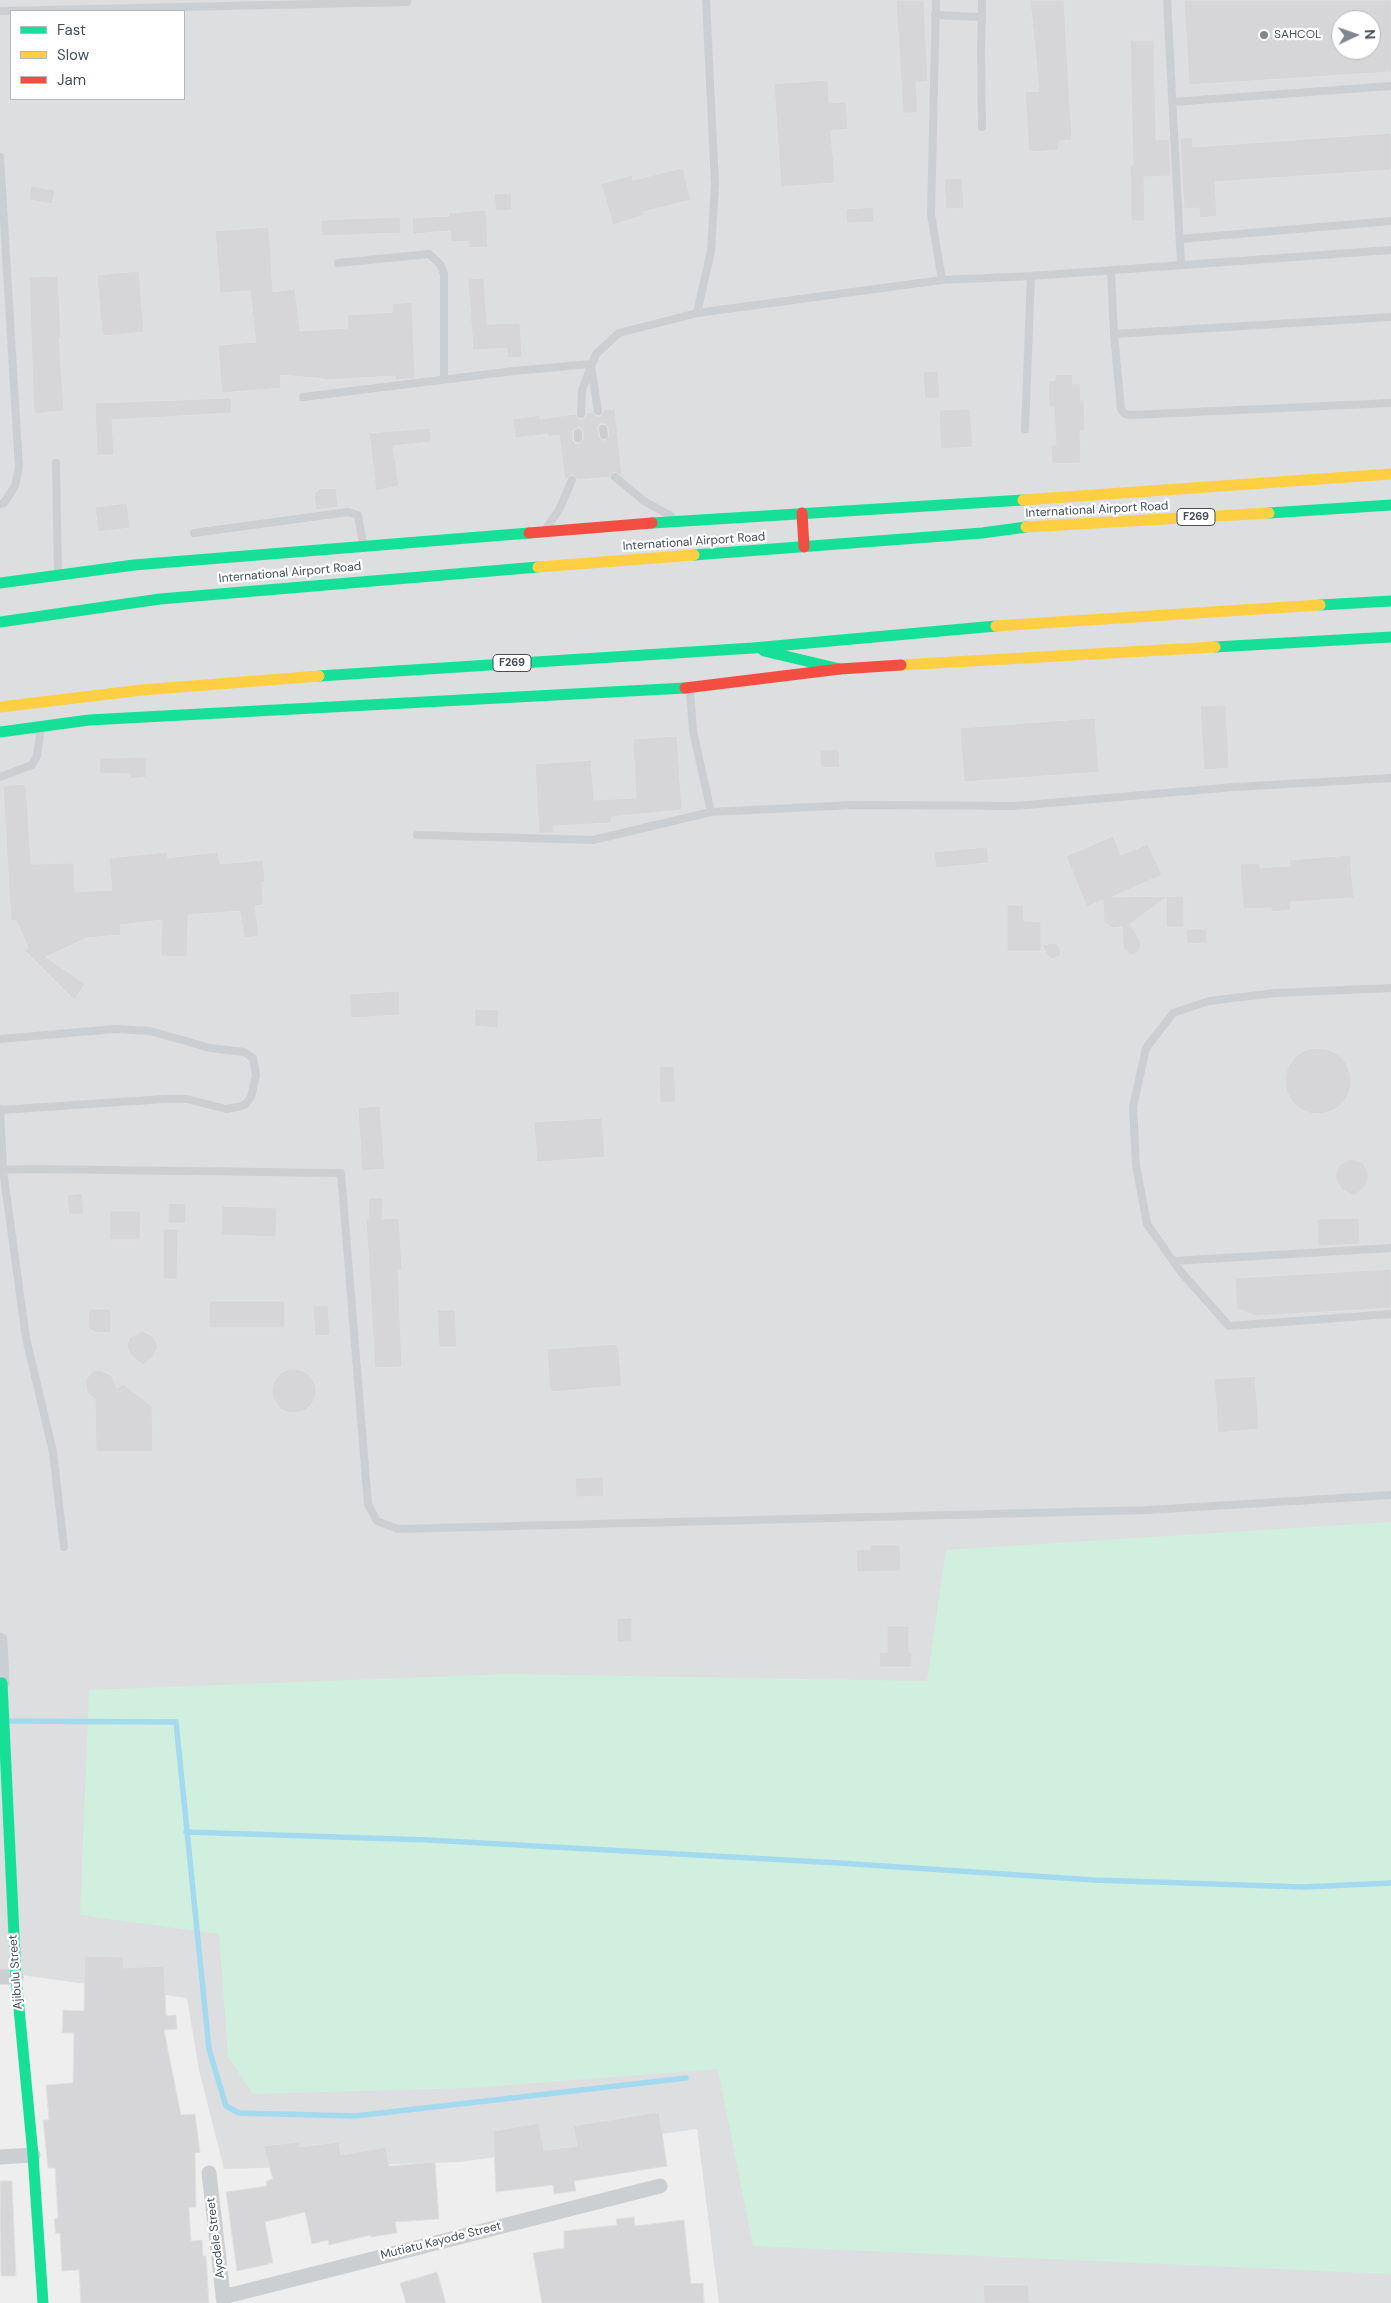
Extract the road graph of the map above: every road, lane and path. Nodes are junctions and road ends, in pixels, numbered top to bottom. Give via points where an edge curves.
1 (706, 0) edge
2 (936, 0) edge
3 (982, 0) edge
4 (1166, 0) edge
5 (407, 2) dead end
6 (45, 10) edge
7 (935, 15) junction
8 (982, 17) junction
9 (1391, 86) edge
10 (1172, 102) junction
11 (982, 126) dead end
12 (0, 157) edge
13 (1391, 220) edge
14 (1180, 239) junction
15 (1391, 250) edge
16 (338, 263) dead end
17 (1181, 265) junction
18 (1111, 270) junction
19 (1031, 276) junction
20 (942, 280) junction
21 (697, 313) junction
22 (1391, 317) edge
23 (1114, 334) junction
24 (590, 364) junction
25 (444, 379) junction
26 (303, 397) dead end
27 (1391, 403) edge
28 (598, 411) dead end
29 (581, 414) dead end
30 (1025, 429) dead end
31 (56, 463) dead end
32 (1391, 474) edge
33 (615, 476) dead end
34 (572, 480) dead end
35 (0, 504) edge
36 (1391, 506) edge
37 (802, 513) junction
38 (679, 521) junction
39 (544, 532) junction
40 (194, 533) dead end
41 (363, 546) junction
42 (804, 547) junction
43 (58, 575) junction
44 (0, 583) edge
45 (1391, 600) edge
46 (0, 622) edge
47 (1391, 637) edge
48 (753, 648) junction
49 (840, 669) junction
50 (689, 688) junction
51 (0, 707) edge
52 (41, 726) junction
53 (0, 732) edge
54 (0, 778) edge
55 (1391, 778) edge
56 (711, 812) junction
57 (416, 835) dead end
58 (1391, 988) edge
59 (0, 1038) edge
60 (0, 1110) edge
61 (2, 1170) edge
62 (1391, 1248) edge
63 (1173, 1261) junction
64 (1391, 1314) edge
65 (1391, 1495) edge
66 (64, 1547) dead end
67 (0, 1640) edge
68 (2, 1683) joint
69 (0, 1977) edge
70 (16, 1977) junction
71 (33, 2155) junction
72 (0, 2157) edge
73 (209, 2173) dead end
74 (660, 2186) dead end
75 (223, 2300) edge
76 (43, 2303) edge

1 - 21 lane via 715,184 711,250
2 - 7 lane
3 - 8 lane
4 - 10 lane
5 - 6 lane
7 - 8 lane
7 - 20 lane via 931,214
8 - 11 lane
9 - 10 lane
10 - 14 lane
12 - 35 lane via 19,467 15,486
13 - 14 lane
14 - 17 lane
15 - 17 lane
16 - 25 lane via 429,254 440,264 444,274
17 - 18 lane
18 - 19 lane
18 - 23 lane
19 - 20 lane
19 - 30 lane
20 - 21 lane
21 - 24 lane via 620,333 596,354
22 - 23 lane
23 - 27 lane via 1121,409 1131,416
24 - 25 lane
24 - 28 lane
24 - 29 lane via 582,390
25 - 26 lane
31 - 43 lane
32 - 37 main road, International Airport Road
33 - 38 lane via 644,501
34 - 39 lane via 559,510
36 - 42 main road, International Airport Road / F269 via 1002,529
37 - 38 main road, International Airport Road
37 - 42 main road
38 - 39 main road, International Airport Road
39 - 41 main road, International Airport Road
40 - 41 lane via 348,512 358,515
41 - 43 main road, International Airport Road via 134,565
42 - 46 main road, International Airport Road / F269 via 160,599
43 - 44 main road, International Airport Road
45 - 48 main road, F269 via 1024,623
47 - 49 main road
48 - 49 main road
48 - 51 main road, F269 via 142,690
49 - 50 main road
50 - 52 main road via 89,720
50 - 56 lane via 694,731
52 - 53 main road
52 - 54 lane via 37,756 32,765
55 - 56 lane via 1235,787 1015,806 853,805
56 - 57 lane via 592,840
58 - 63 lane via 1276,993 1209,1001 1172,1013 1146,1048 1133,1107 1136,1165 1147,1224
59 - 60 lane via 115,1029 150,1031 210,1048 244,1052 253,1058 256,1076 246,1104 226,1109 186,1099 165,1099
60 - 61 lane
61 - 65 lane via 341,1174 368,1504 377,1521 398,1529 1148,1510
61 - 66 lane via 26,1338 53,1452
62 - 63 lane
63 - 64 lane via 1229,1326
67 - 68 street, Ajibulu Street
68 - 70 main road, Ajibulu Street
69 - 70 street
70 - 71 main road, Ajibulu Street
71 - 72 street
71 - 76 main road, Ajibulu Street
73 - 75 street, Ayodele Street
74 - 75 street, Mutiatu Kayode Street

